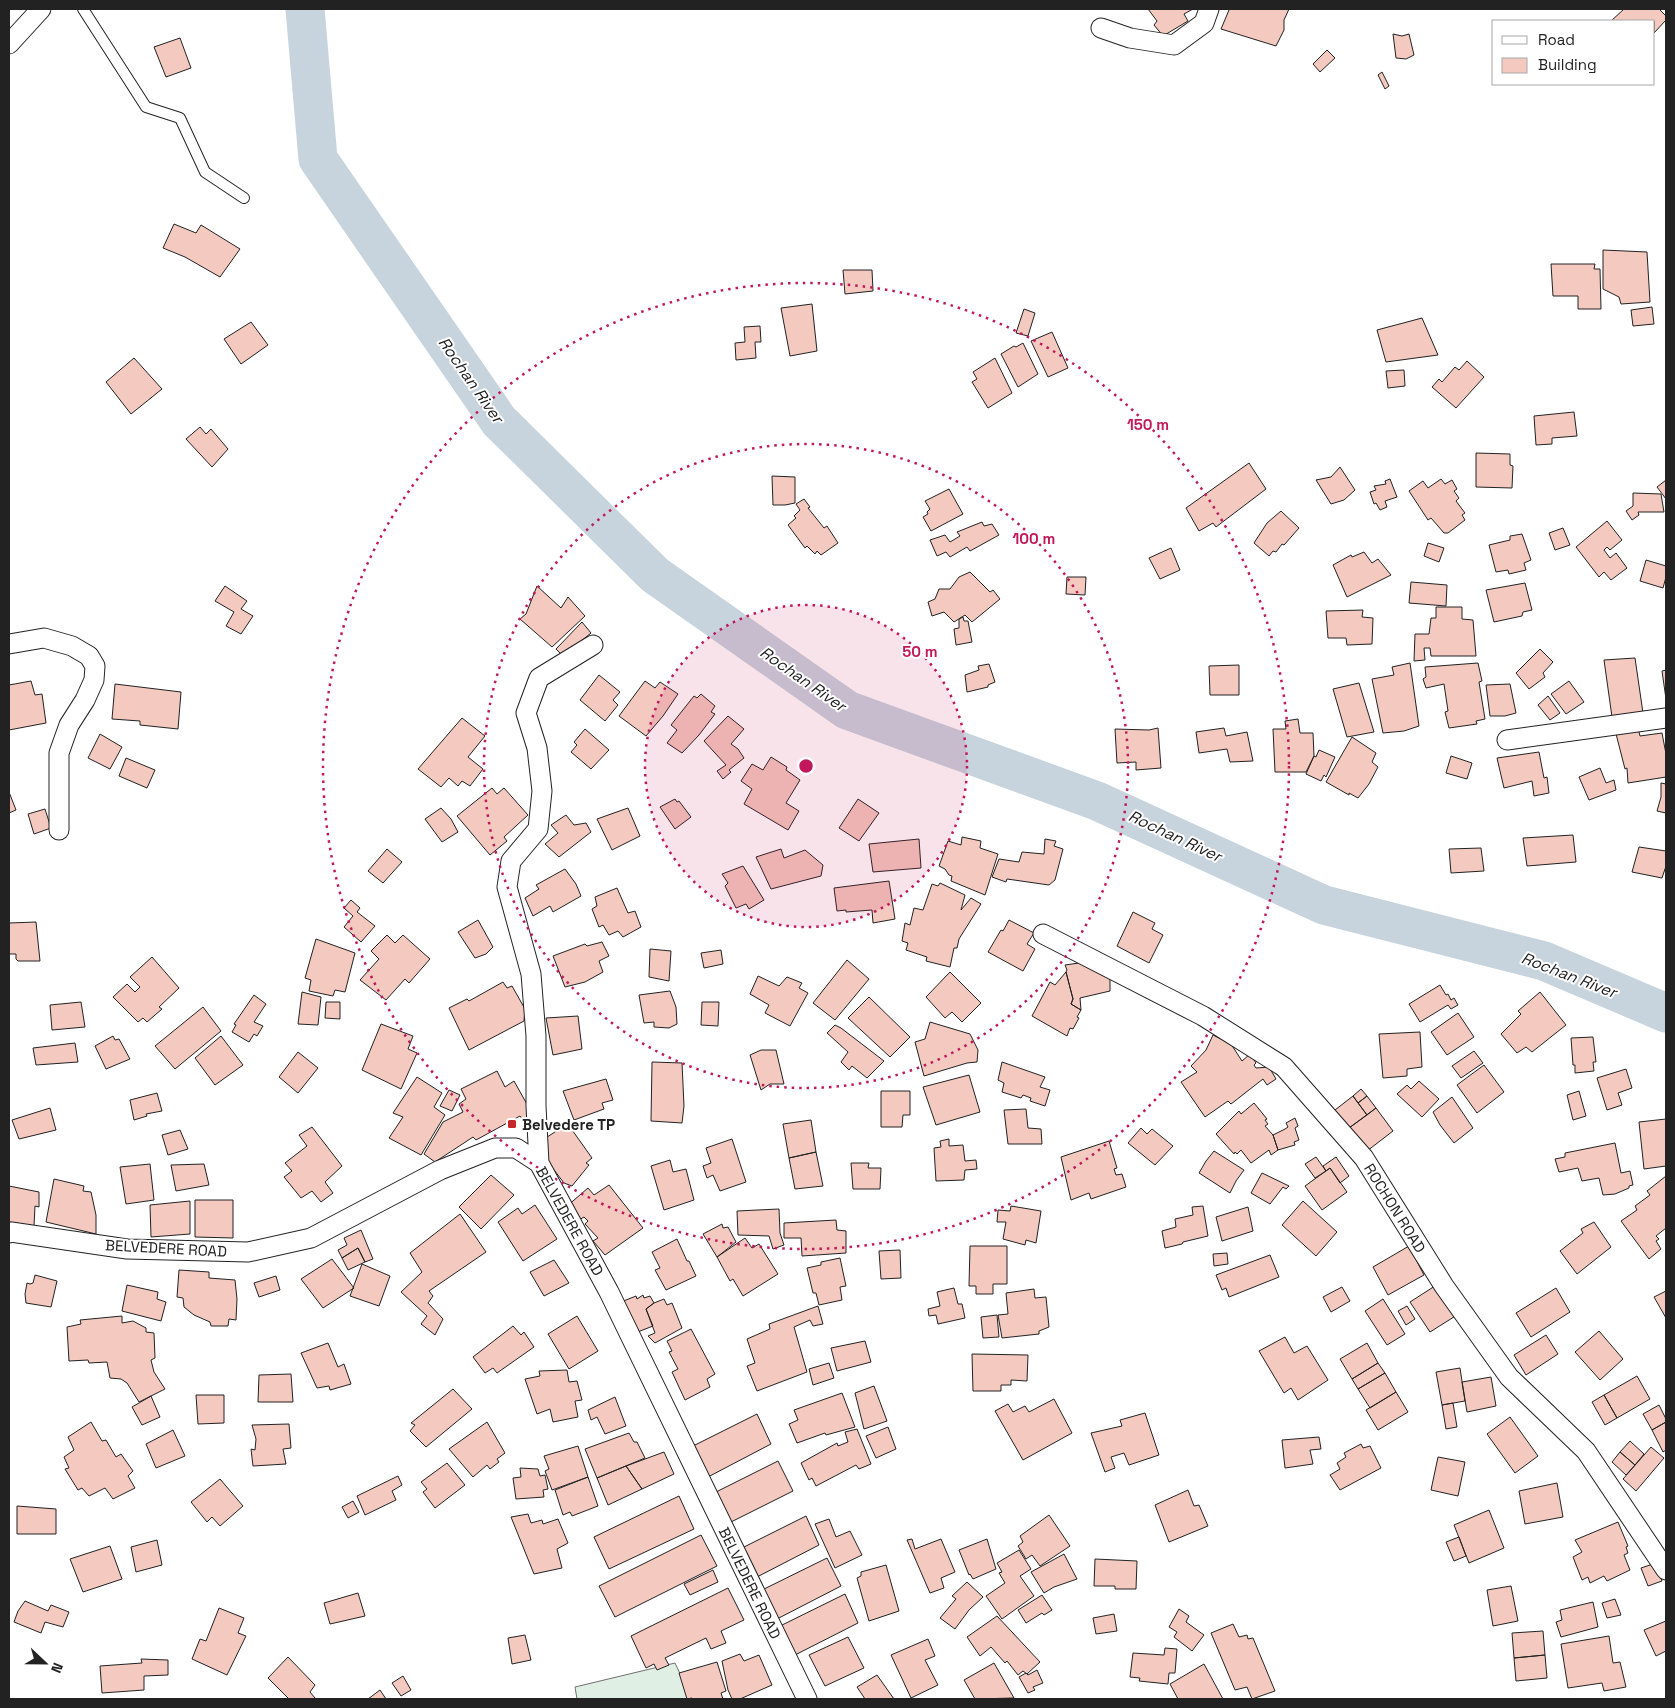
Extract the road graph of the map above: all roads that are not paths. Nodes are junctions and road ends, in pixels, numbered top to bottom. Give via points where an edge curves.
1 (41, 9) edge
2 (84, 9) edge
3 (1209, 9) edge
4 (1101, 28) dead end
5 (9, 44) edge
6 (244, 198) dead end
7 (9, 644) edge
8 (592, 646) dead end
9 (1666, 718) edge
10 (1507, 740) dead end
11 (59, 830) dead end
12 (1043, 934) dead end
13 (539, 1163) junction
14 (9, 1233) edge
15 (1665, 1565) edge
16 (807, 1699) edge

1 - 5 street
2 - 6 lane via 146,107 180,118 205,172
3 - 4 street via 1204,22 1174,45 1130,38
7 - 11 street via 44,638 72,646 89,656 95,666 94,680 69,725 60,753
8 - 13 street via 539,678 526,713 537,748 542,791 538,830 512,861 507,887 531,974
9 - 10 street
12 - 15 street, ROCHON ROAD via 1204,1016 1284,1067 1364,1158 1444,1286 1509,1377 1586,1451
13 - 14 street, BELVEDERE ROAD via 516,1148 495,1148 440,1170 311,1238 248,1252 127,1250
13 - 16 street, BELVEDERE ROAD via 609,1292

